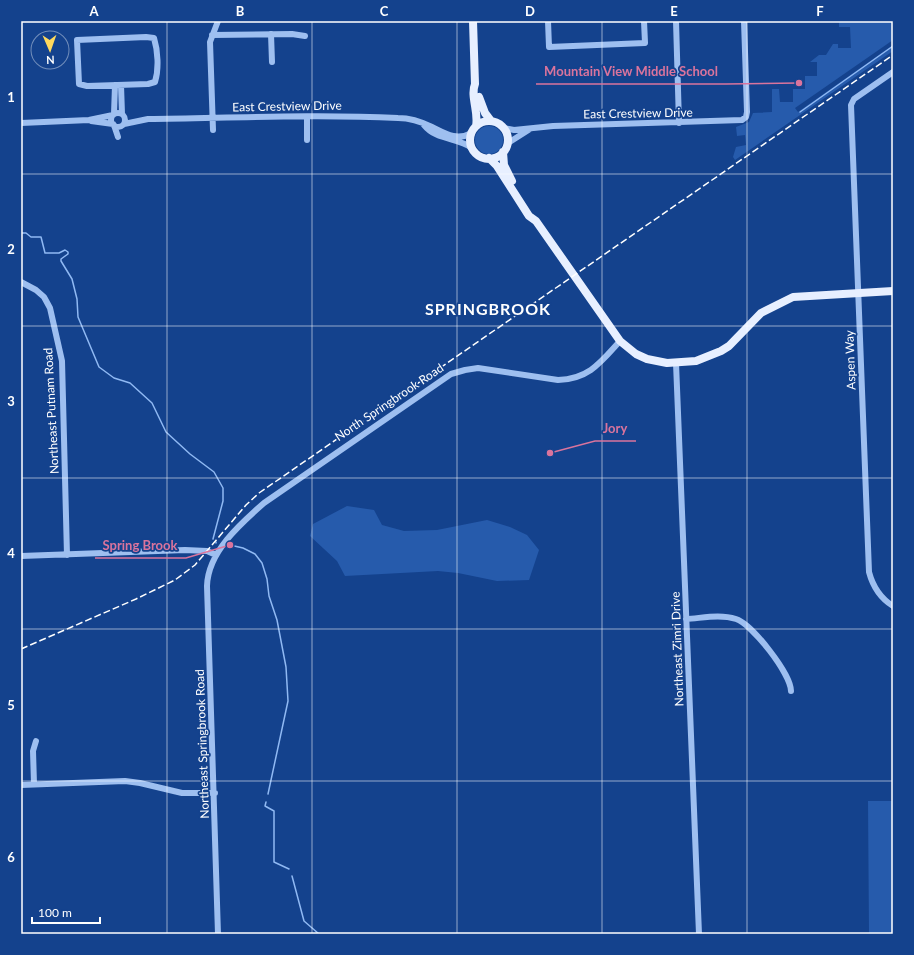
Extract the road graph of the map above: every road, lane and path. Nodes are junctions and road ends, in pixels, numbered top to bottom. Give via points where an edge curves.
1 (218, 21) edge
2 (473, 21) edge
3 (548, 21) edge
4 (644, 21) edge
5 (676, 21) edge
6 (744, 21) edge
7 (271, 34) junction
8 (212, 35) junction
9 (305, 36) dead end
10 (272, 62) dead end
11 (893, 72) edge
12 (475, 84) junction
13 (118, 85) junction
14 (843, 112) dead end
15 (851, 112) junction
16 (113, 115) junction
17 (123, 115) junction
18 (307, 117) junction
19 (213, 118) junction
20 (148, 119) junction
21 (90, 120) junction
22 (23, 121) edge
23 (491, 121) junction
24 (679, 122) junction
25 (123, 124) junction
26 (113, 125) junction
27 (424, 125) junction
28 (504, 128) junction
29 (474, 129) junction
30 (531, 129) junction
31 (213, 130) dead end
32 (307, 140) dead end
33 (508, 143) junction
34 (472, 148) junction
35 (503, 152) junction
36 (489, 158) junction
37 (536, 221) junction
38 (21, 282) edge
39 (893, 291) edge
40 (858, 293) junction
41 (620, 342) junction
42 (676, 363) junction
43 (67, 555) junction
44 (216, 555) junction
45 (21, 556) edge
46 (893, 606) edge
47 (686, 619) junction
48 (791, 691) dead end
49 (36, 741) dead end
50 (34, 784) junction
51 (21, 785) edge
52 (215, 793) junction
53 (218, 934) edge
54 (699, 934) edge

1 - 8 street
2 - 12 main road
3 - 4 street via 549,47 645,43
5 - 24 street
6 - 24 street, East Crestview Drive via 747,112 745,118 739,121
7 - 8 street
7 - 9 street
7 - 10 street
8 - 19 street via 210,42
11 - 15 street via 854,99
12 - 23 main road via 485,113
12 - 29 main road via 473,88 478,116
13 - 13 street via 155,82 157,75 154,38 77,40 79,84
13 - 16 street
13 - 17 street
14 - 15 street
15 - 40 street, Aspen Way
16 - 17 street
16 - 21 street
16 - 26 street
17 - 20 street, East Crestview Drive
17 - 25 street
18 - 19 street, East Crestview Drive
18 - 27 street, East Crestview Drive via 397,118
18 - 32 street
19 - 20 street, East Crestview Drive
19 - 31 street
20 - 25 street, East Crestview Drive
21 - 22 street
21 - 26 street
23 - 28 main road
23 - 29 main road via 481,123
24 - 30 street, East Crestview Drive
25 - 26 street via 118,127
25 - 26 street via 118,136
27 - 29 street, East Crestview Drive via 449,136 463,136
27 - 34 street, East Crestview Drive via 439,136
28 - 30 street, East Crestview Drive
28 - 33 main road via 508,135
29 - 34 main road
30 - 33 street, East Crestview Drive
33 - 35 main road
34 - 36 main road via 480,156
35 - 36 main road
35 - 37 main road via 503,163 507,173
36 - 37 main road via 497,166 529,216
37 - 41 main road
38 - 43 street, Northeast Putnam Road via 44,297 50,308 62,361
39 - 40 main road
40 - 42 main road via 802,295 787,299 758,316 721,351 696,361
40 - 46 street, Aspen Way via 869,572 876,590
41 - 42 main road via 636,354
41 - 44 street, North Springbrook Road via 591,371 569,380 478,368 451,374 264,503 246,519
42 - 47 street, Northeast Zimri Drive
43 - 44 street via 185,550 207,551
43 - 45 street
44 - 52 street, Northeast Springbrook Road via 208,571 207,586
47 - 48 street via 726,617 742,622 776,660 789,679
47 - 54 street, Northeast Zimri Drive
49 - 50 street via 33,751
50 - 51 street
50 - 52 street via 125,781 182,793
52 - 53 street, Northeast Springbrook Road

